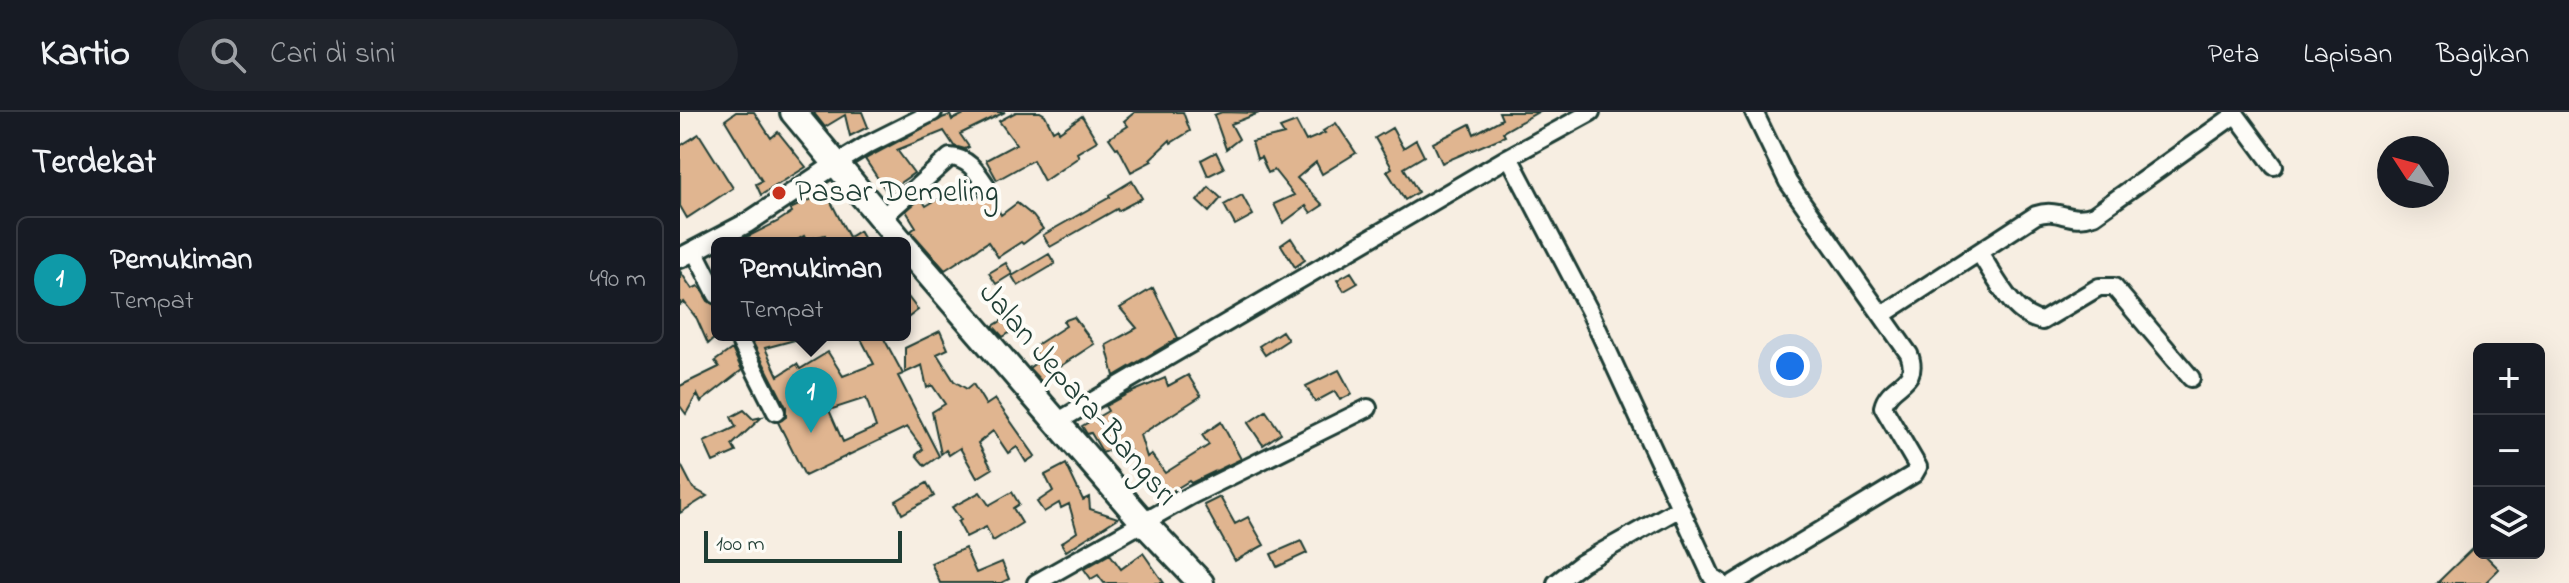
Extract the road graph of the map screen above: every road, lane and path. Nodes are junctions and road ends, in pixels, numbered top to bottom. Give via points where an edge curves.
1 (793, 112) edge
2 (933, 112) edge
3 (1591, 112) edge
4 (1754, 112) edge
5 (2235, 113) edge
6 (1509, 157) junction
7 (836, 164) junction
8 (2274, 166) dead end
9 (985, 184) dead end
10 (883, 217) junction
11 (720, 237) edge
12 (897, 237) edge
13 (711, 242) edge
14 (687, 254) edge
15 (1980, 254) junction
16 (911, 256) edge
17 (711, 287) edge
18 (1882, 315) junction
19 (740, 341) edge
20 (2191, 378) dead end
21 (1368, 408) dead end
22 (776, 412) dead end
23 (1057, 422) junction
24 (1680, 508) junction
25 (1144, 523) junction
26 (1036, 583) edge
27 (1201, 583) edge
28 (1556, 583) edge
29 (1721, 583) edge
30 (1734, 583) edge

1 - 7 main road, Jalan Jepara-Bangsri
2 - 7 street
3 - 6 street
4 - 18 street via 1788,182
5 - 8 street
5 - 15 street via 2094,215 2080,220 2042,213
6 - 23 street
6 - 24 street via 1589,310
7 - 10 main road, Jalan Jepara-Bangsri
7 - 11 street
9 - 10 street via 963,160 950,157
10 - 12 main road, Jalan Jepara-Bangsri
13 - 14 street
14 - 17 street
15 - 18 street
15 - 20 street via 2019,310 2034,320 2042,321 2099,287 2114,287
16 - 23 main road, Jalan Jepara-Bangsri
18 - 30 street via 1913,364 1910,376 1888,395 1883,407 1917,469
19 - 22 street
21 - 25 street
23 - 25 main road, Jalan Jepara-Bangsri
24 - 28 street
24 - 29 street via 1712,577
25 - 26 street
25 - 27 main road, Jalan Jepara-Bangsri

